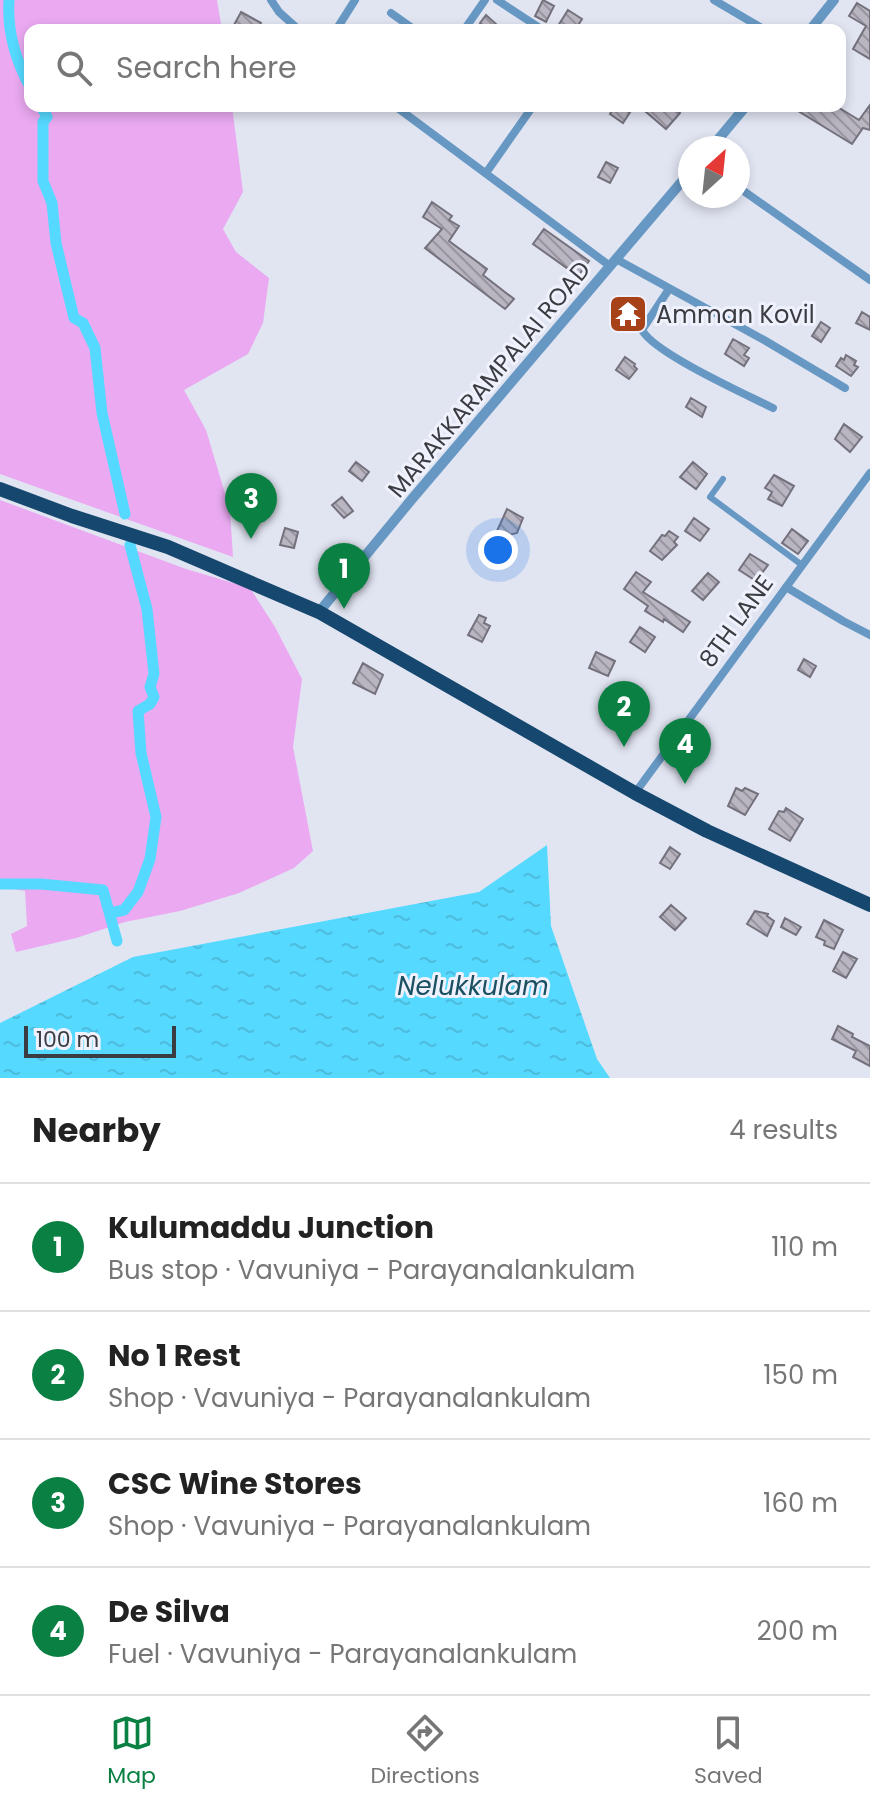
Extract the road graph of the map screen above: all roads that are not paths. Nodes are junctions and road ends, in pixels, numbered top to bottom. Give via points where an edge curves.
1 (271, 0) edge
2 (355, 0) edge
3 (485, 0) edge
4 (497, 0) edge
5 (714, 0) edge
6 (834, 0) edge
7 (391, 13) dead end
8 (292, 24) edge
9 (340, 24) edge
10 (407, 24) edge
11 (468, 24) edge
12 (534, 24) edge
13 (755, 24) edge
14 (815, 24) edge
15 (410, 112) edge
16 (525, 112) edge
17 (741, 112) edge
18 (721, 136) edge
19 (486, 173) junction
20 (678, 186) edge
21 (750, 195) edge
22 (613, 263) junction
23 (870, 280) edge
24 (669, 289) junction
25 (845, 388) dead end
26 (773, 408) dead end
27 (870, 473) edge
28 (723, 479) dead end
29 (0, 489) edge
30 (802, 565) junction
31 (786, 587) junction
32 (319, 612) junction
33 (870, 635) edge
34 (635, 793) junction
35 (870, 905) edge

1 - 8 street
2 - 9 street
3 - 11 street
4 - 12 street
5 - 13 street
6 - 14 street
7 - 10 street
15 - 19 street
16 - 19 street
17 - 18 street
19 - 22 street
20 - 22 street, MARAKKARAMPALAI ROAD
21 - 23 street
22 - 24 street
22 - 32 street, MARAKKARAMPALAI ROAD
24 - 25 street
24 - 26 street via 642,330 646,338
27 - 30 street, 8TH LANE
28 - 30 street via 710,497
29 - 32 highway via 168,547
30 - 31 street, 8TH LANE
31 - 33 street
31 - 34 street, 8TH LANE
32 - 34 highway
34 - 35 highway

